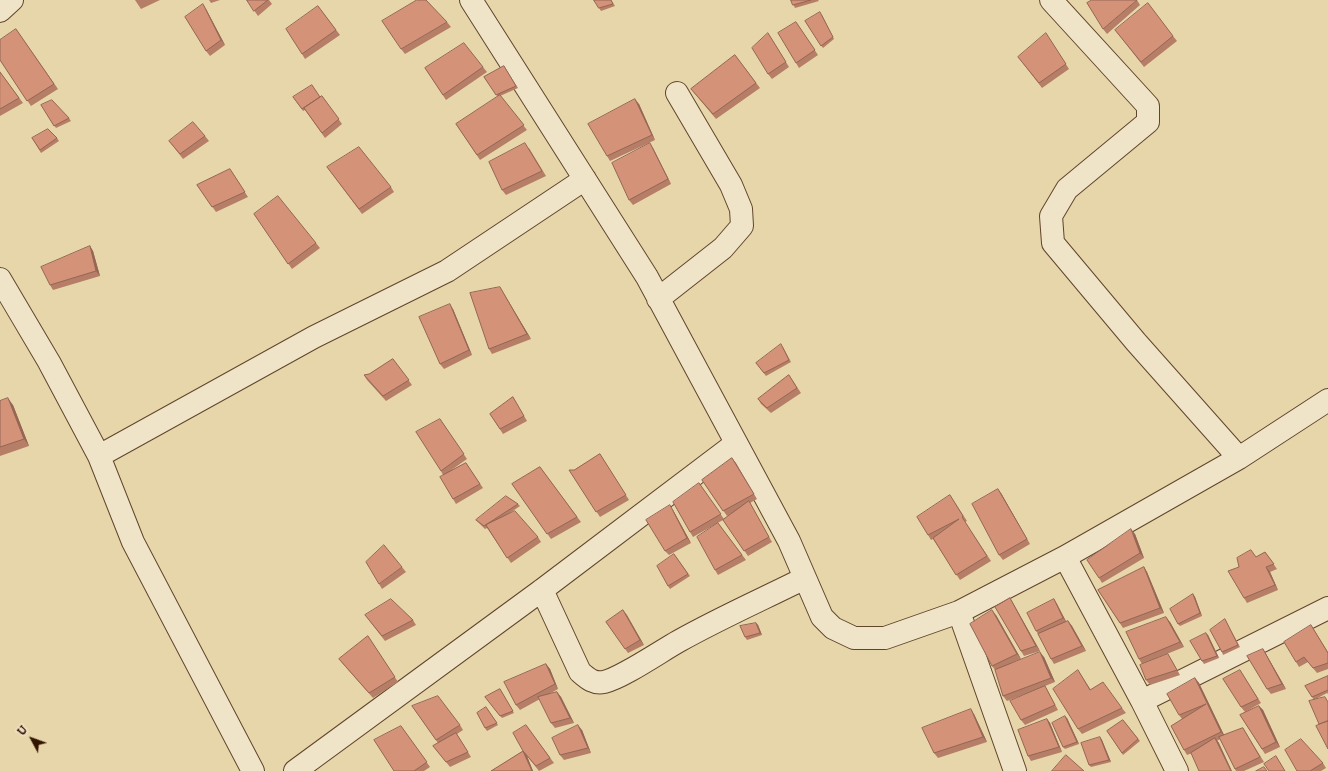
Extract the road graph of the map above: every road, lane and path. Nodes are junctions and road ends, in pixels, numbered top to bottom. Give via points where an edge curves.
1 (12, 0) edge
2 (471, 0) edge
3 (1051, 0) edge
4 (0, 11) edge
5 (677, 93) dead end
6 (585, 179) junction
7 (0, 279) edge
8 (658, 298) junction
9 (1328, 400) edge
10 (735, 444) junction
11 (99, 456) junction
12 (1239, 458) junction
13 (1065, 557) junction
14 (805, 578) junction
15 (542, 590) junction
16 (1328, 608) edge
17 (959, 612) junction
18 (1142, 701) junction
19 (253, 771) edge
20 (295, 771) edge
21 (1015, 771) edge
22 (1177, 771) edge

1 - 4 street
2 - 6 street
3 - 12 street via 1148,106 1148,122 1067,189 1051,216 1053,243 1136,342
5 - 8 street via 731,185 741,209 742,226 723,248
6 - 8 street
6 - 11 street via 447,271 314,337
7 - 11 street via 49,362
8 - 10 street
9 - 12 street
10 - 14 street via 789,541
10 - 15 street
11 - 19 street via 133,542
12 - 13 street
13 - 17 street
13 - 18 street
14 - 15 street via 681,640 605,682 589,680 580,672
14 - 17 street via 822,617 833,628 854,638 885,638
15 - 20 street
16 - 18 street
17 - 21 street
18 - 22 street

